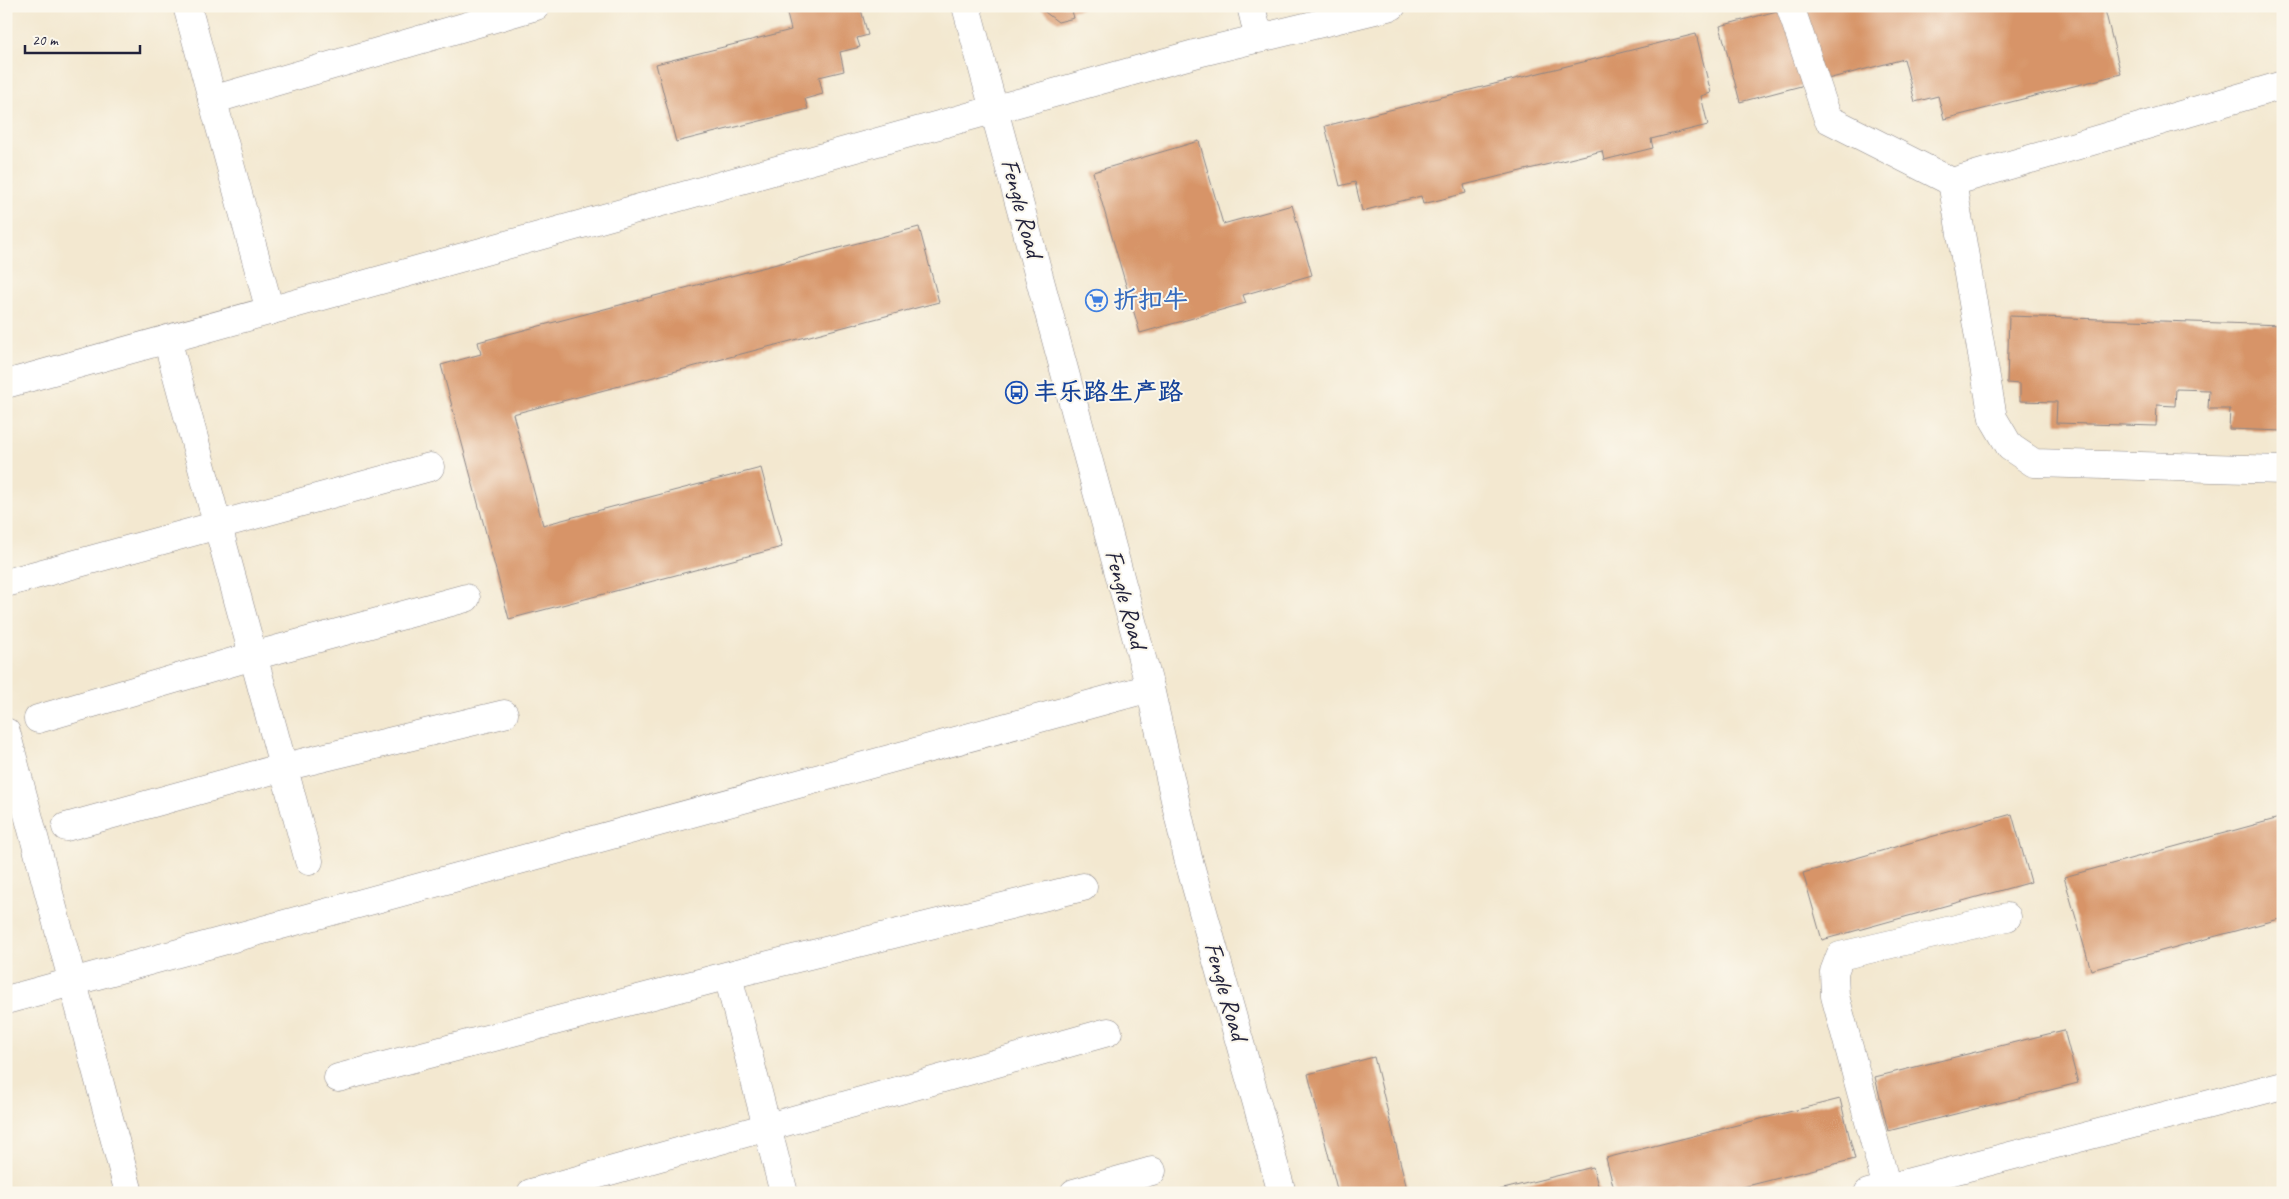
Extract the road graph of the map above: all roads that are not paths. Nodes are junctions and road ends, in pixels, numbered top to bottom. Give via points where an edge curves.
1 (186, 6) edge
2 (536, 6) edge
3 (966, 6) edge
4 (1251, 6) edge
5 (1392, 6) edge
6 (1790, 6) edge
7 (1259, 39) junction
8 (2283, 85) edge
9 (212, 100) junction
10 (995, 110) junction
11 (1952, 182) junction
12 (270, 311) junction
13 (167, 340) junction
14 (6, 384) edge
15 (430, 467) dead end
16 (2283, 470) edge
17 (218, 525) junction
18 (6, 583) edge
19 (466, 598) dead end
20 (253, 656) junction
21 (1150, 688) junction
22 (504, 714) dead end
23 (38, 719) dead end
24 (6, 732) edge
25 (284, 768) junction
26 (66, 827) dead end
27 (309, 861) dead end
28 (1083, 886) dead end
29 (2007, 917) dead end
30 (728, 976) junction
31 (73, 982) junction
32 (6, 1000) edge
33 (1108, 1032) dead end
34 (338, 1078) dead end
35 (2283, 1085) edge
36 (767, 1129) junction
37 (1152, 1171) dead end
38 (1878, 1190) edge
39 (129, 1193) edge
40 (531, 1193) edge
41 (784, 1193) edge
42 (1074, 1193) edge
43 (1282, 1193) edge

1 - 9 street
2 - 9 street
3 - 10 street, Fengle Road
4 - 7 street
5 - 7 street
6 - 11 street via 1828,119
7 - 10 street
8 - 11 street
9 - 12 street
10 - 12 street
10 - 21 street, Fengle Road
11 - 16 street via 1993,418 2010,447 2034,463
12 - 13 street
13 - 14 street
13 - 17 street
15 - 17 street
17 - 18 street
17 - 20 street
19 - 20 street
20 - 23 street
20 - 25 street
21 - 31 street
21 - 43 street, Fengle Road via 1188,858
22 - 25 street
24 - 31 street
25 - 26 street
25 - 27 street
28 - 30 street
29 - 38 street via 1840,956 1834,972 1835,996
30 - 34 street
30 - 36 street
31 - 32 street
31 - 39 street
33 - 36 street
35 - 38 street
36 - 40 street
36 - 41 street
37 - 42 street

